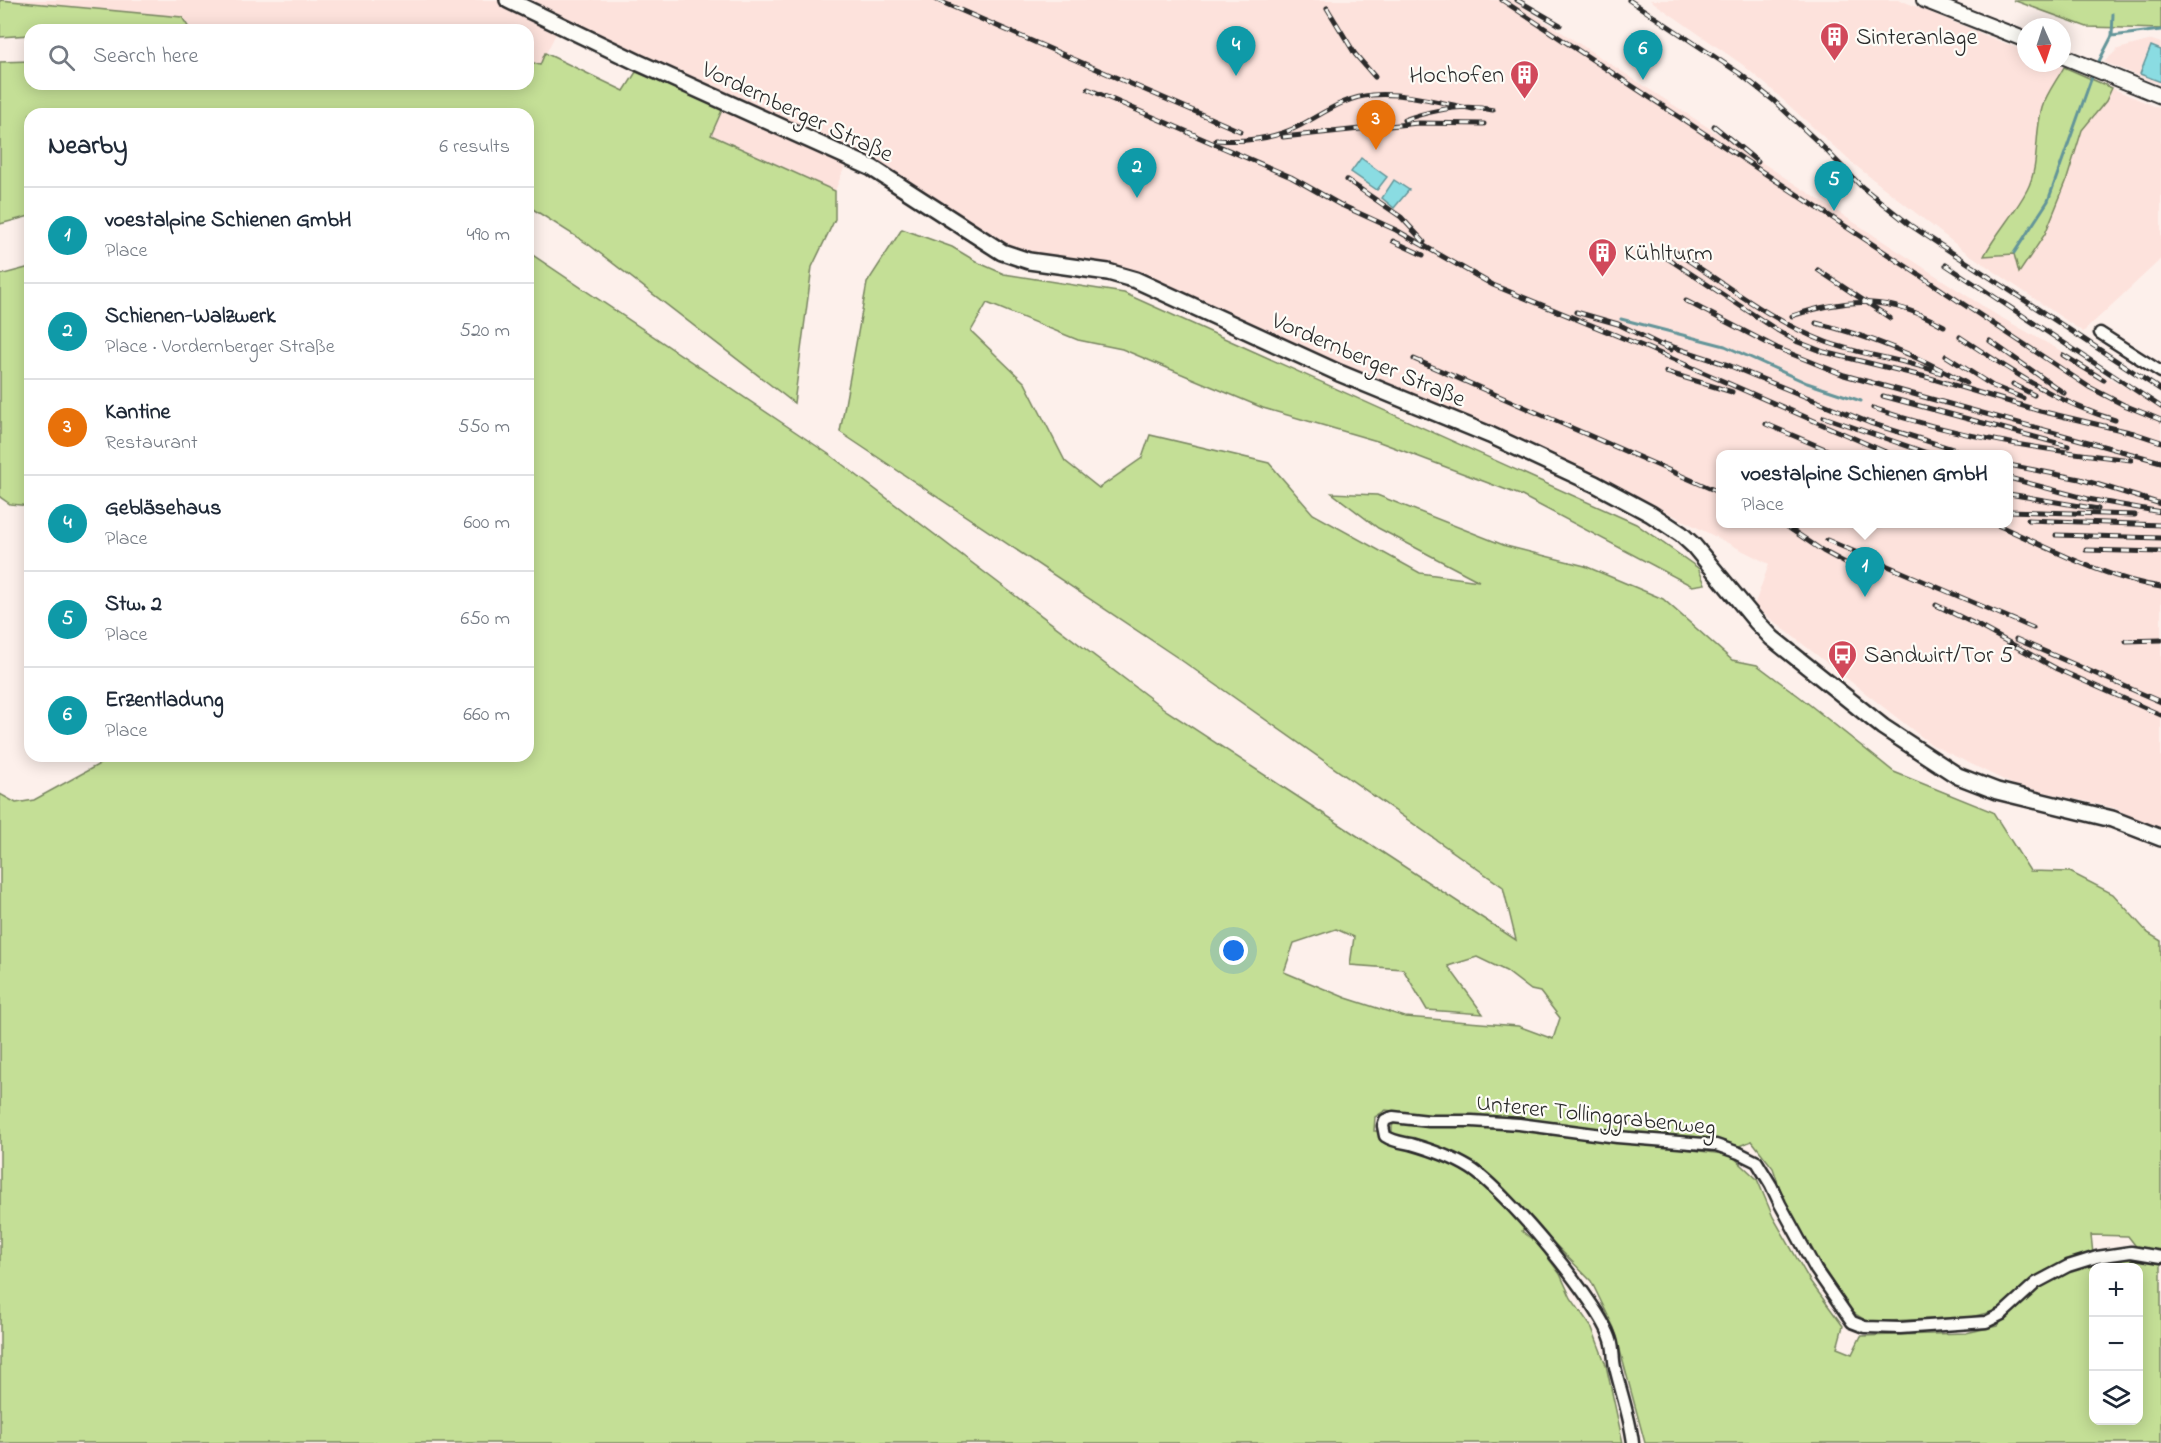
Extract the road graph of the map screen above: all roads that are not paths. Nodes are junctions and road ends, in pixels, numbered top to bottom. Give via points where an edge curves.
1 (508, 0) edge
2 (1924, 0) edge
3 (2017, 36) edge
4 (2071, 60) edge
5 (2161, 96) edge
6 (2100, 333) dead end
7 (2161, 372) edge
8 (2161, 838) edge
9 (2161, 1257) edge
10 (1633, 1443) edge

1 - 8 main road, Vordernberger Straße via 872,168 1002,252 1029,261 1137,280 1595,484 1681,534 1706,558 1772,638 1883,726 1958,776 1997,791 2112,819
2 - 3 main road
4 - 5 main road
6 - 7 street
9 - 10 street, Unterer Tollinggrabenweg via 2131,1252 2068,1266 2036,1283 2002,1314 1986,1322 1865,1327 1852,1322 1816,1270 1756,1162 1739,1153 1716,1145 1519,1124 1393,1117 1385,1120 1386,1136 1393,1141 1447,1156 1494,1187 1592,1304 1611,1340

